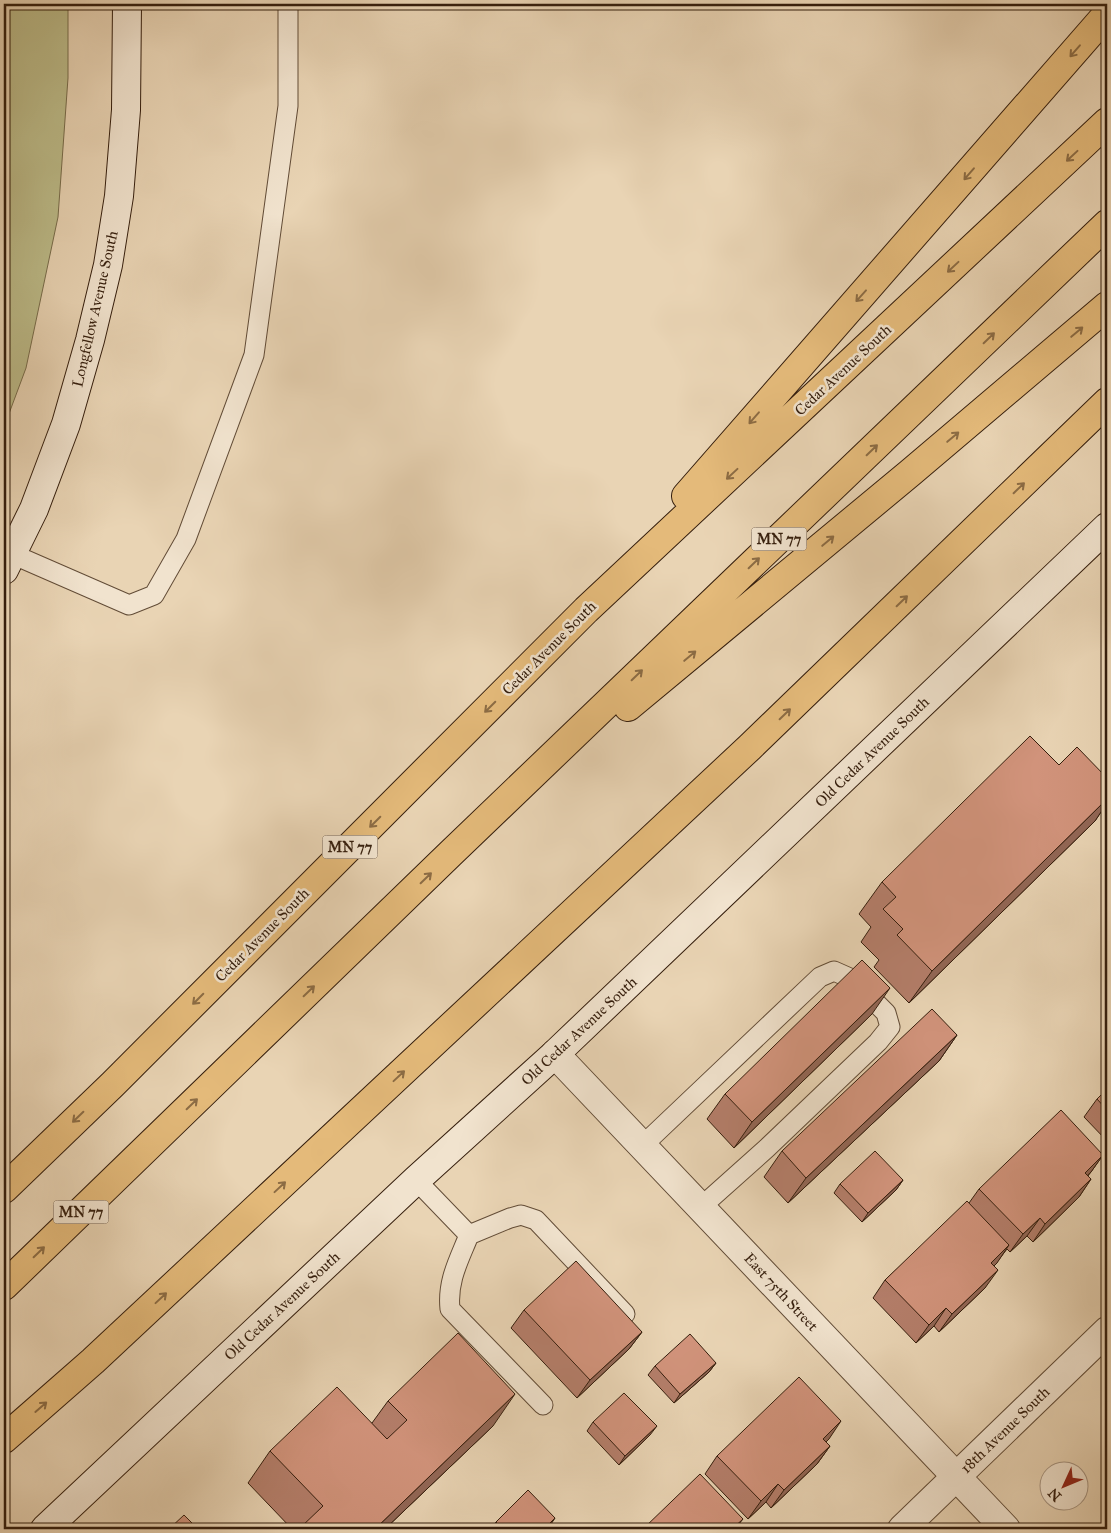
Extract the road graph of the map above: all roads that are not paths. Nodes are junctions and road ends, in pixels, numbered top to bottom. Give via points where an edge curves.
1 (127, 4) edge
2 (288, 4) edge
3 (1107, 14) edge
4 (1107, 122) edge
5 (1107, 224) edge
6 (1107, 306) edge
7 (1107, 402) edge
8 (1107, 527) edge
9 (8, 562) edge
10 (586, 610) junction
11 (450, 854) junction
12 (556, 1054) junction
13 (642, 1146) junction
14 (416, 1180) junction
15 (4, 1189) edge
16 (701, 1207) junction
17 (469, 1235) junction
18 (4, 1286) edge
19 (625, 1314) edge
20 (1107, 1331) edge
21 (543, 1405) dead end
22 (4, 1439) edge
23 (956, 1478) junction
24 (45, 1529) edge
25 (902, 1529) edge
26 (1006, 1529) edge

1 - 9 street, Longfellow Avenue South via 126,110 120,196 108,265 66,424 34,510
2 - 9 lane via 288,106 254,355 186,539 154,595 129,605
3 -> 10 highway
4 -> 10 highway, Cedar Avenue South / MN 77
11 -> 5 highway, MN 77
11 -> 6 highway
22 -> 7 highway via 93,1361 743,754
8 - 12 street, Old Cedar Avenue South
10 -> 15 highway, Cedar Avenue South / MN 77
18 -> 11 highway, MN 77
12 - 13 street, East 75th Street
12 - 14 street, Old Cedar Avenue South
13 - 16 street, East 75th Street
13 - 16 lane via 820,977 834,971 852,979 886,1014 890,1027 878,1042
14 - 17 lane
14 - 24 street, Old Cedar Avenue South
16 - 23 street, East 75th Street
17 - 19 lane via 510,1218 521,1216 536,1220
17 - 21 lane via 448,1294 450,1309
20 - 23 street, 18th Avenue South
23 - 25 street, 18th Avenue South
23 - 26 street, East 75th Street

